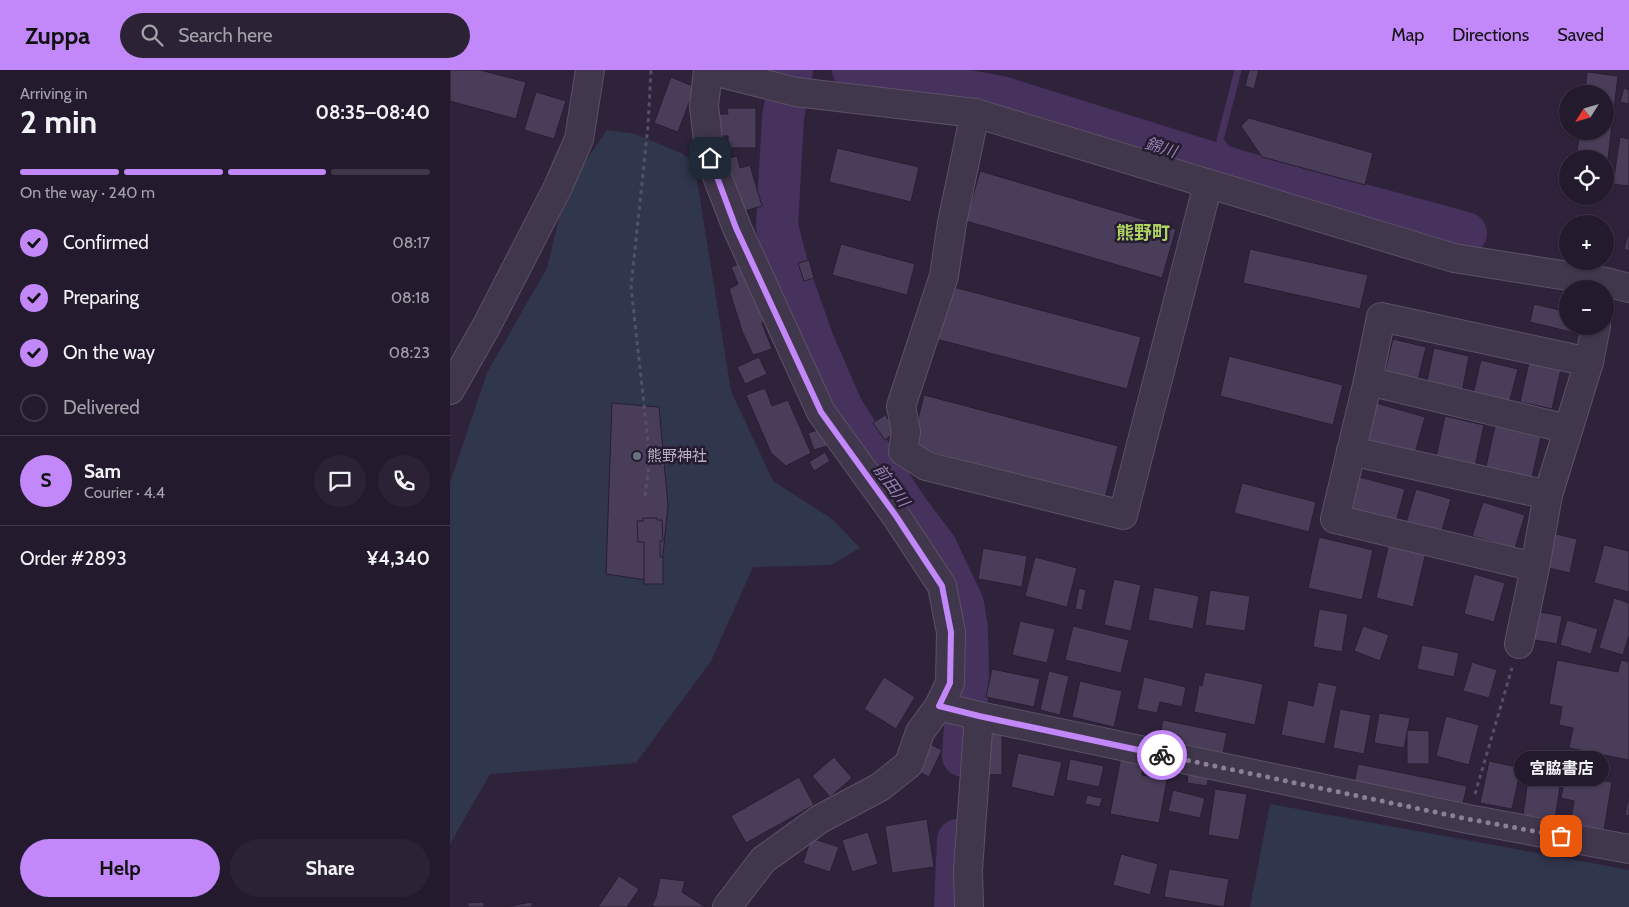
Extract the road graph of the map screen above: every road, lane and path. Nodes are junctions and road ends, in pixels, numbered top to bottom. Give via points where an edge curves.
1 (590, 70) edge
2 (651, 70) edge
3 (708, 70) edge
4 (975, 114) junction
5 (1208, 184) junction
6 (1579, 280) edge
7 (1594, 335) edge
8 (1589, 362) junction
9 (1368, 381) junction
10 (450, 390) edge
11 (1568, 430) junction
12 (1351, 451) junction
13 (1548, 495) junction
14 (645, 496) dead end
15 (1535, 567) junction
16 (1519, 644) joint
17 (939, 706) junction
18 (979, 716) junction
19 (1468, 819) junction
20 (1629, 849) edge
21 (727, 907) edge
22 (969, 907) edge

1 - 10 street via 579,139 558,187
2 - 14 path via 631,287 650,458
3 - 4 street via 796,92
3 - 17 street via 704,106 710,158 736,228 821,412 942,586 951,632 950,683
4 - 5 street
4 - 5 street via 944,276 901,406 906,432 903,451 926,466 1123,515
5 - 6 street via 1454,258
7 - 8 street
8 - 9 street via 1381,317
8 - 11 street
9 - 11 street
9 - 12 street
11 - 13 street
12 - 13 street
12 - 15 street via 1335,519
13 - 15 street
15 - 16 street
16 - 19 path
17 - 18 street
17 - 21 street via 920,732 908,764 880,787 820,819 763,860
18 - 19 street
18 - 22 street via 968,870
19 - 20 street

